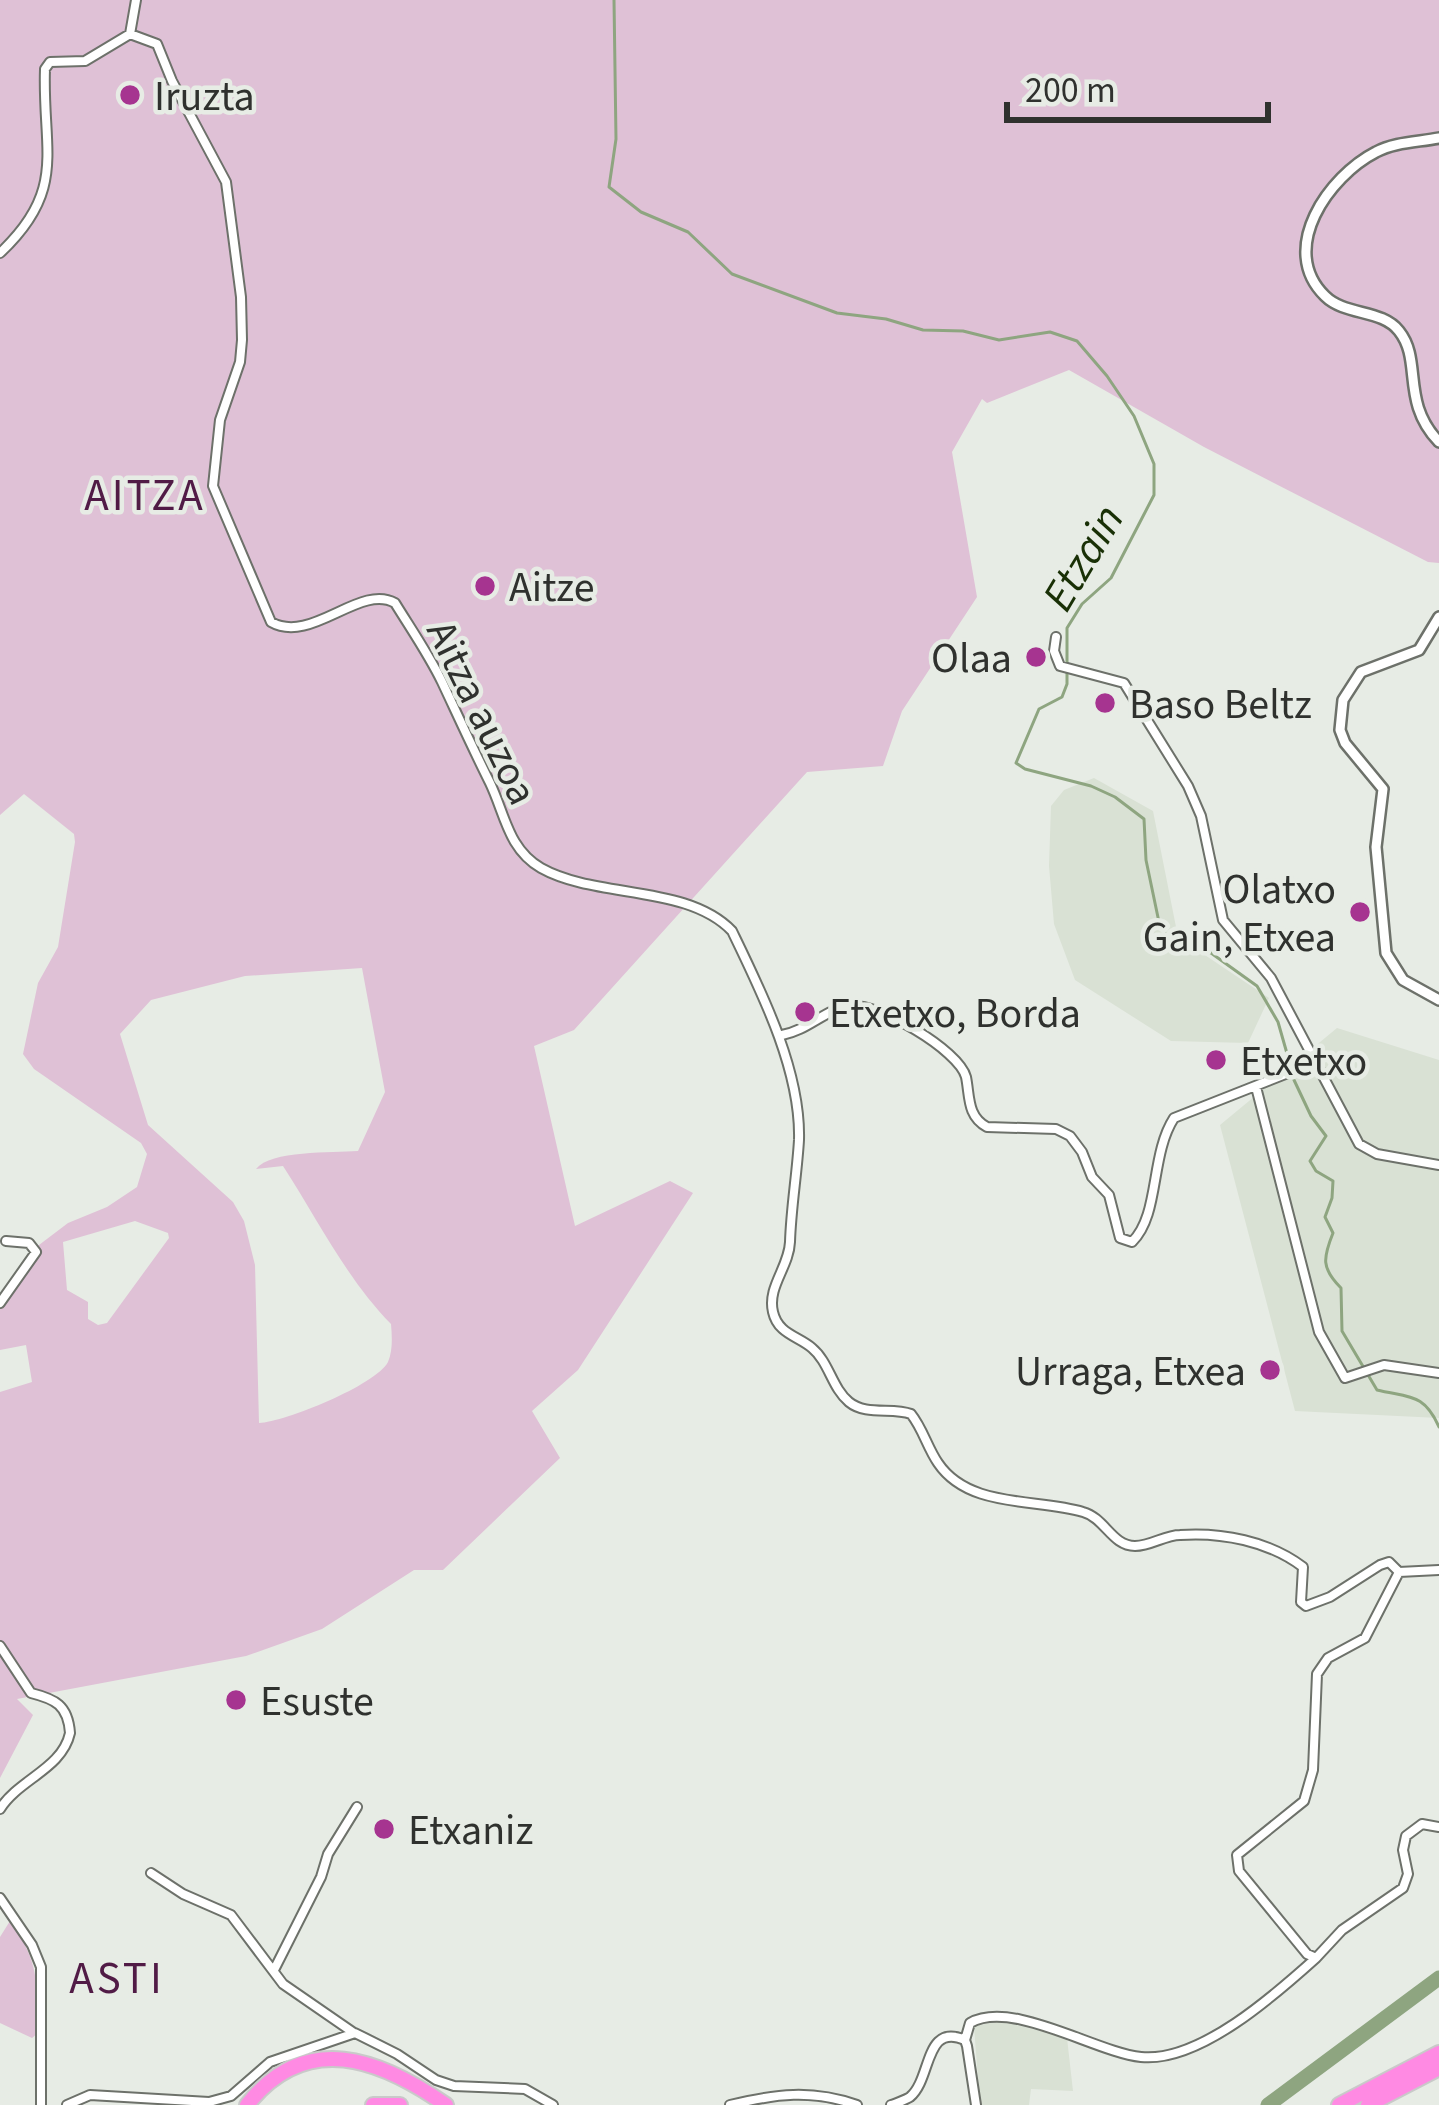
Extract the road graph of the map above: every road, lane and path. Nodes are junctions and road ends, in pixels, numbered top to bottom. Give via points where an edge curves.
1 (136, 0) edge
2 (130, 34) junction
3 (1439, 138) edge
4 (0, 253) edge
5 (1439, 442) edge
6 (1439, 616) edge
7 (1056, 637) dead end
8 (1439, 1000) edge
9 (782, 1035) junction
10 (1316, 1062) junction
11 (1256, 1087) junction
12 (1439, 1165) edge
13 (5, 1240) dead end
14 (0, 1303) edge
15 (1439, 1373) edge
16 (1439, 1570) edge
17 (1400, 1572) junction
18 (0, 1646) edge
19 (357, 1807) dead end
20 (0, 1809) edge
21 (1439, 1827) edge
22 (151, 1873) dead end
23 (0, 1898) edge
24 (1316, 1958) junction
25 (274, 1970) junction
26 (355, 2033) junction
27 (965, 2040) junction
28 (1439, 2054) edge
29 (1439, 2068) edge
30 (41, 2105) edge
31 (67, 2105) edge
32 (247, 2105) edge
33 (373, 2105) edge
34 (400, 2105) edge
35 (446, 2105) edge
36 (553, 2105) edge
37 (730, 2105) edge
38 (856, 2105) edge
39 (891, 2105) edge
40 (976, 2105) edge
41 (1339, 2105) edge
42 (1368, 2105) edge

1 - 2 street
2 - 4 street via 85,61 57,60 45,69 44,192
2 - 9 street, Aitza auzoa via 157,44 226,182 242,340 213,486 272,622 315,622 374,597 395,603 524,855 572,879 720,919
3 - 5 street via 1370,154 1321,204 1306,233 1308,268 1324,296 1386,321 1402,336 1420,420
6 - 8 street via 1419,650 1361,673 1343,700 1340,730 1383,789 1376,848 1386,953 1402,980
7 - 10 street via 1061,666 1124,683 1188,786 1223,920 1271,978
9 - 11 street via 862,1004 916,1031 965,1072 977,1122 1070,1136 1109,1195 1120,1238 1132,1242 1145,1230 1162,1138 1174,1118
9 - 17 street, Aitza auzoa via 799,1142 790,1257 772,1309 785,1332 813,1348 850,1403 911,1414 939,1465 962,1484 1084,1512 1124,1544 1182,1534 1236,1537 1284,1555 1303,1567 1303,1605 1389,1562
10 - 11 street
10 - 12 street via 1359,1144
11 - 15 street via 1319,1332 1345,1378 1384,1366
13 - 14 street via 36,1252
16 - 17 street
17 - 24 street via 1365,1638 1328,1658 1318,1674 1304,1801 1237,1855 1239,1871
18 - 20 street via 31,1693 62,1706 70,1733 59,1758
19 - 25 street
21 - 24 street via 1412,1828 1402,1888
22 - 25 street via 231,1915
23 - 30 street via 41,1966
24 - 27 street via 1239,2020 1167,2054 1142,2057 1000,2018 970,2023
25 - 26 street
26 - 31 street via 270,2062 231,2096 209,2102 90,2096
26 - 36 street via 436,2080 525,2089
27 - 39 street via 937,2042 920,2085
27 - 40 street
28 - 41 highway
29 - 42 highway
32 - 35 highway via 287,2070 344,2058 391,2072
33 - 34 highway
37 - 38 street via 796,2092

